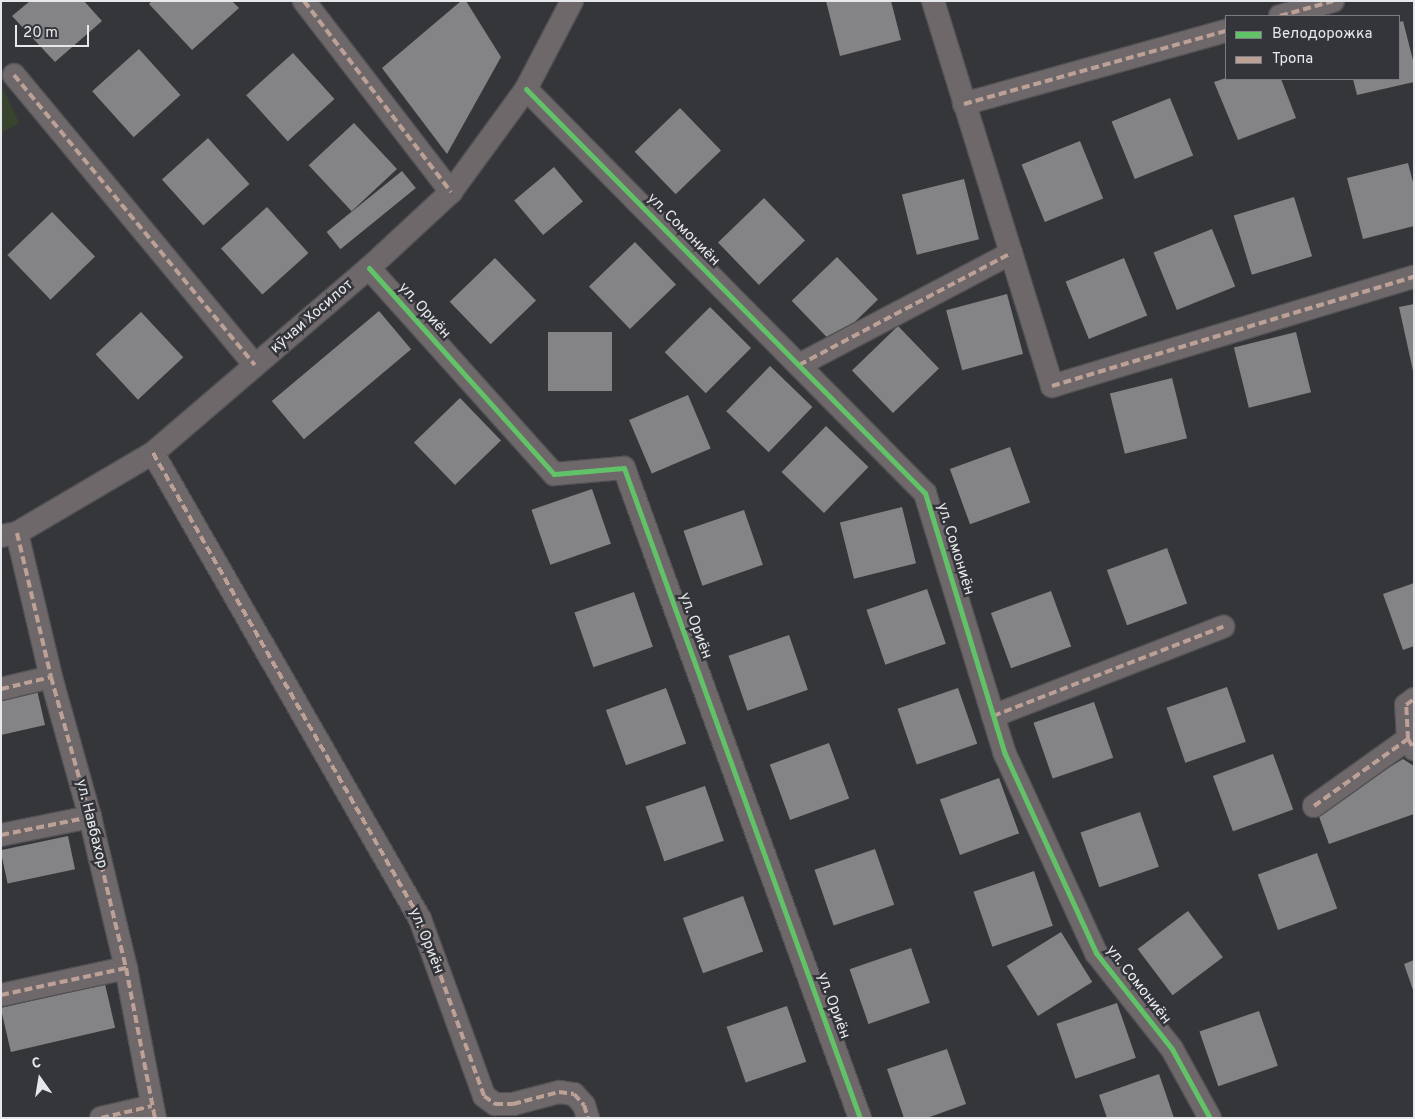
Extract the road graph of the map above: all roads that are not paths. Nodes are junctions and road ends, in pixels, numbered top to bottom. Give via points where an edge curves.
1 (304, 1) edge
2 (572, 1) edge
3 (934, 1) edge
4 (1333, 1) edge
5 (1284, 15) edge
6 (1225, 31) edge
7 (14, 75) dead end
8 (526, 89) junction
9 (964, 104) junction
10 (451, 192) junction
11 (1011, 253) junction
12 (369, 268) junction
13 (1414, 277) edge
14 (256, 365) junction
15 (800, 365) junction
16 (153, 453) junction
17 (9, 535) edge
18 (1223, 627) dead end
19 (51, 677) junction
20 (1, 688) edge
21 (1414, 699) edge
22 (993, 716) junction
23 (1411, 744) edge
24 (1314, 806) dead end
25 (90, 816) junction
26 (1, 835) edge
27 (126, 968) junction
28 (1, 995) edge
29 (154, 1112) edge
30 (101, 1118) edge
31 (588, 1118) edge
32 (860, 1118) edge
33 (1210, 1118) edge

1 - 10 street
2 - 8 street, кӯчаи Хосилот
3 - 9 street
4 - 5 street
6 - 9 street
7 - 14 street
8 - 10 street, кӯчаи Хосилот
8 - 15 street, ул. Сомониён
9 - 11 street
10 - 12 street, кӯчаи Хосилот
11 - 13 street via 1052,386
11 - 15 street
12 - 14 street, кӯчаи Хосилот
12 - 32 street, ул. Ориён via 554,474 624,468
14 - 16 street, кӯчаи Хосилот
15 - 22 street, ул. Сомониён via 925,493
16 - 17 street, кӯчаи Хосилот
16 - 31 street, ул. Ориён via 420,919 484,1096 496,1104 513,1104 560,1092 574,1094 584,1105
17 - 19 street, ул. Навбахор
18 - 22 street
19 - 20 street
19 - 25 street, ул. Навбахор
21 - 23 street via 1406,705
22 - 33 street, ул. Сомониён via 1005,754 1096,953 1172,1049
23 - 24 street
25 - 26 street
25 - 27 street, ул. Навбахор
27 - 28 street
27 - 29 street, ул. Навбахор
29 - 30 street

